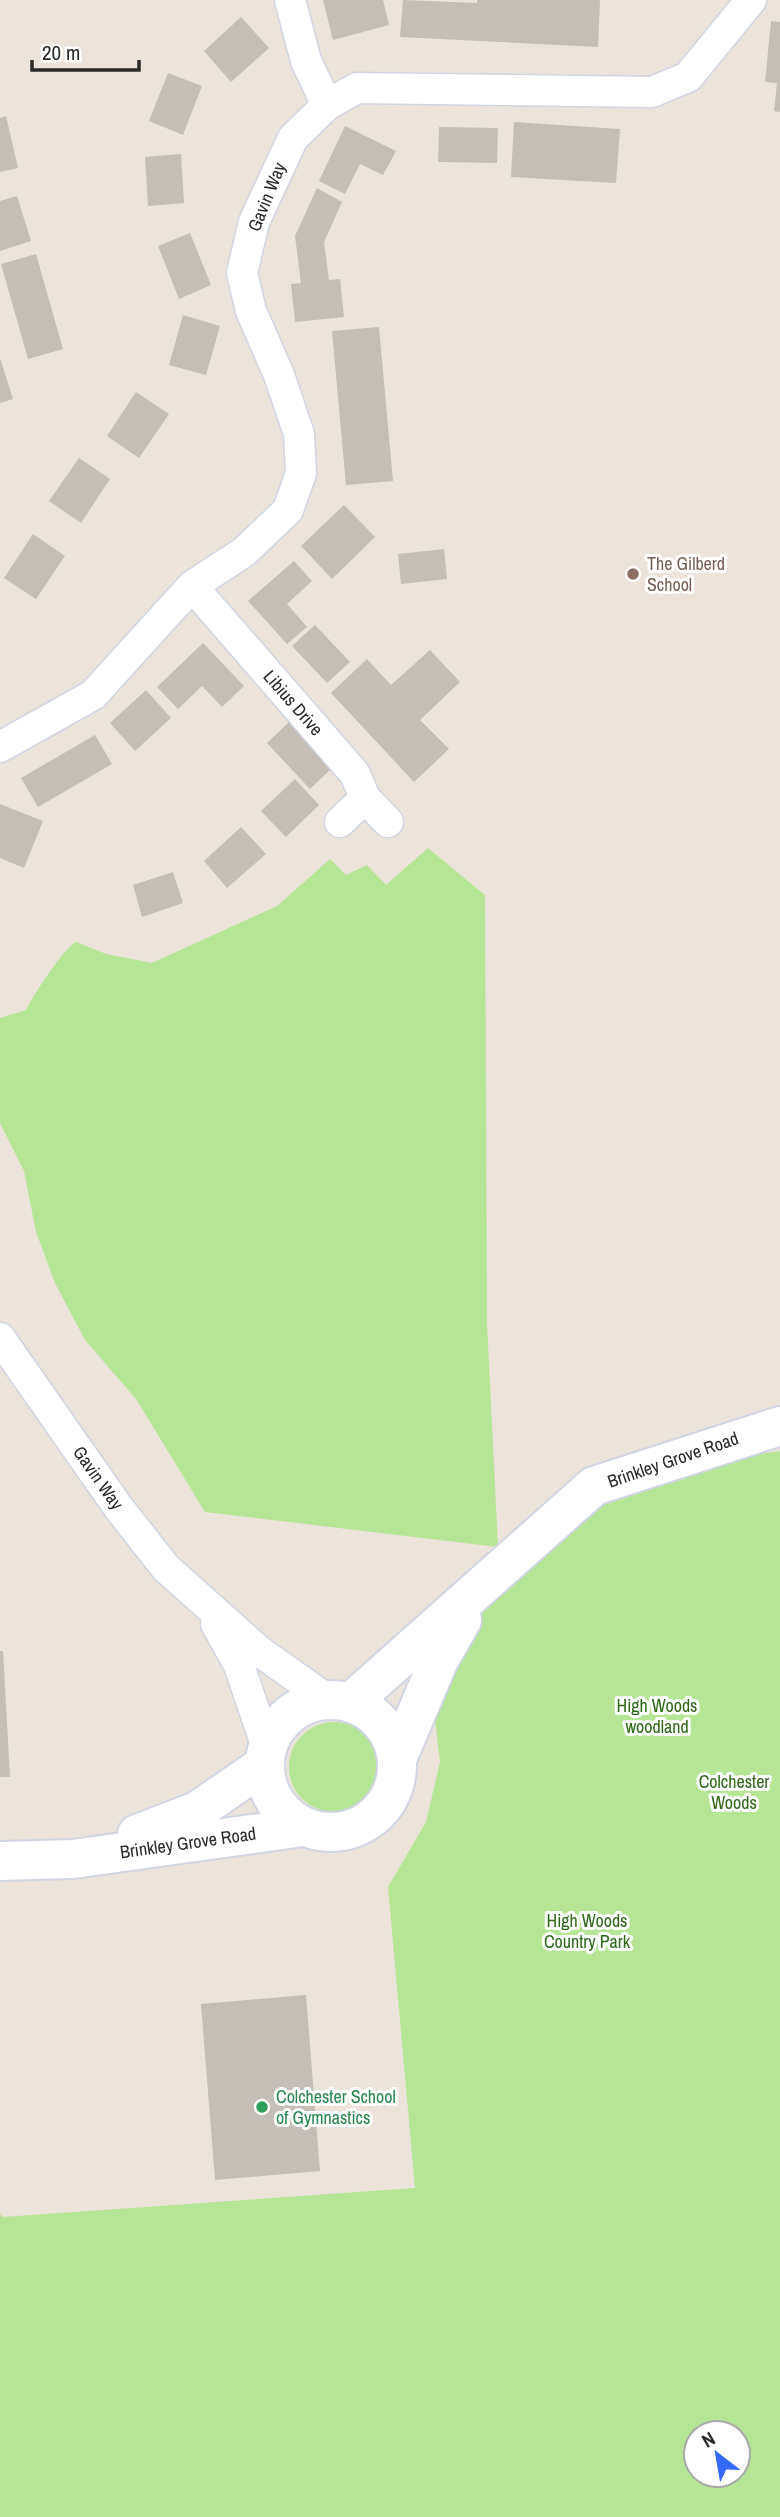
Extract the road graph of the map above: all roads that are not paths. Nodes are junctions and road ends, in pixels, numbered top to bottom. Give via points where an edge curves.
1 (290, 0) edge
2 (751, 0) edge
3 (327, 105) junction
4 (192, 586) junction
5 (0, 747) edge
6 (365, 798) junction
7 (340, 822) dead end
8 (388, 822) dead end
9 (0, 1340) edge
10 (780, 1426) edge
11 (478, 1590) junction
12 (208, 1608) junction
13 (339, 1702) junction
14 (266, 1756) junction
15 (397, 1759) junction
16 (303, 1827) junction
17 (73, 1859) junction
18 (0, 1861) edge

1 - 3 street via 306,61
2 - 3 street, Gavin Way via 688,77 652,92 357,88
3 - 4 street, Gavin Way via 293,138 254,222 243,274 251,311 299,434 301,473 288,510 244,552
4 - 5 street, Gavin Way via 93,695
4 - 6 street, Libius Drive via 355,774
6 - 7 street
6 - 8 street, Libius Drive
9 - 12 street, Gavin Way via 117,1507 166,1568
10 - 11 street, Brinkley Grove Road via 594,1486
11 - 13 street, Brinkley Grove Road
11 - 15 street, Brinkley Grove Road via 439,1660
12 - 13 street, Gavin Way via 259,1651
12 - 14 street, Gavin Way via 239,1665
13 - 14 street via 306,1705 286,1717
13 - 15 street via 371,1713 387,1730
14 - 16 street via 271,1795 284,1814
14 - 17 street, Brinkley Grove Road via 197,1811
15 - 16 street via 395,1782 377,1815 358,1827 335,1832
16 - 17 street, Brinkley Grove Road
17 - 18 street, Brinkley Grove Road

